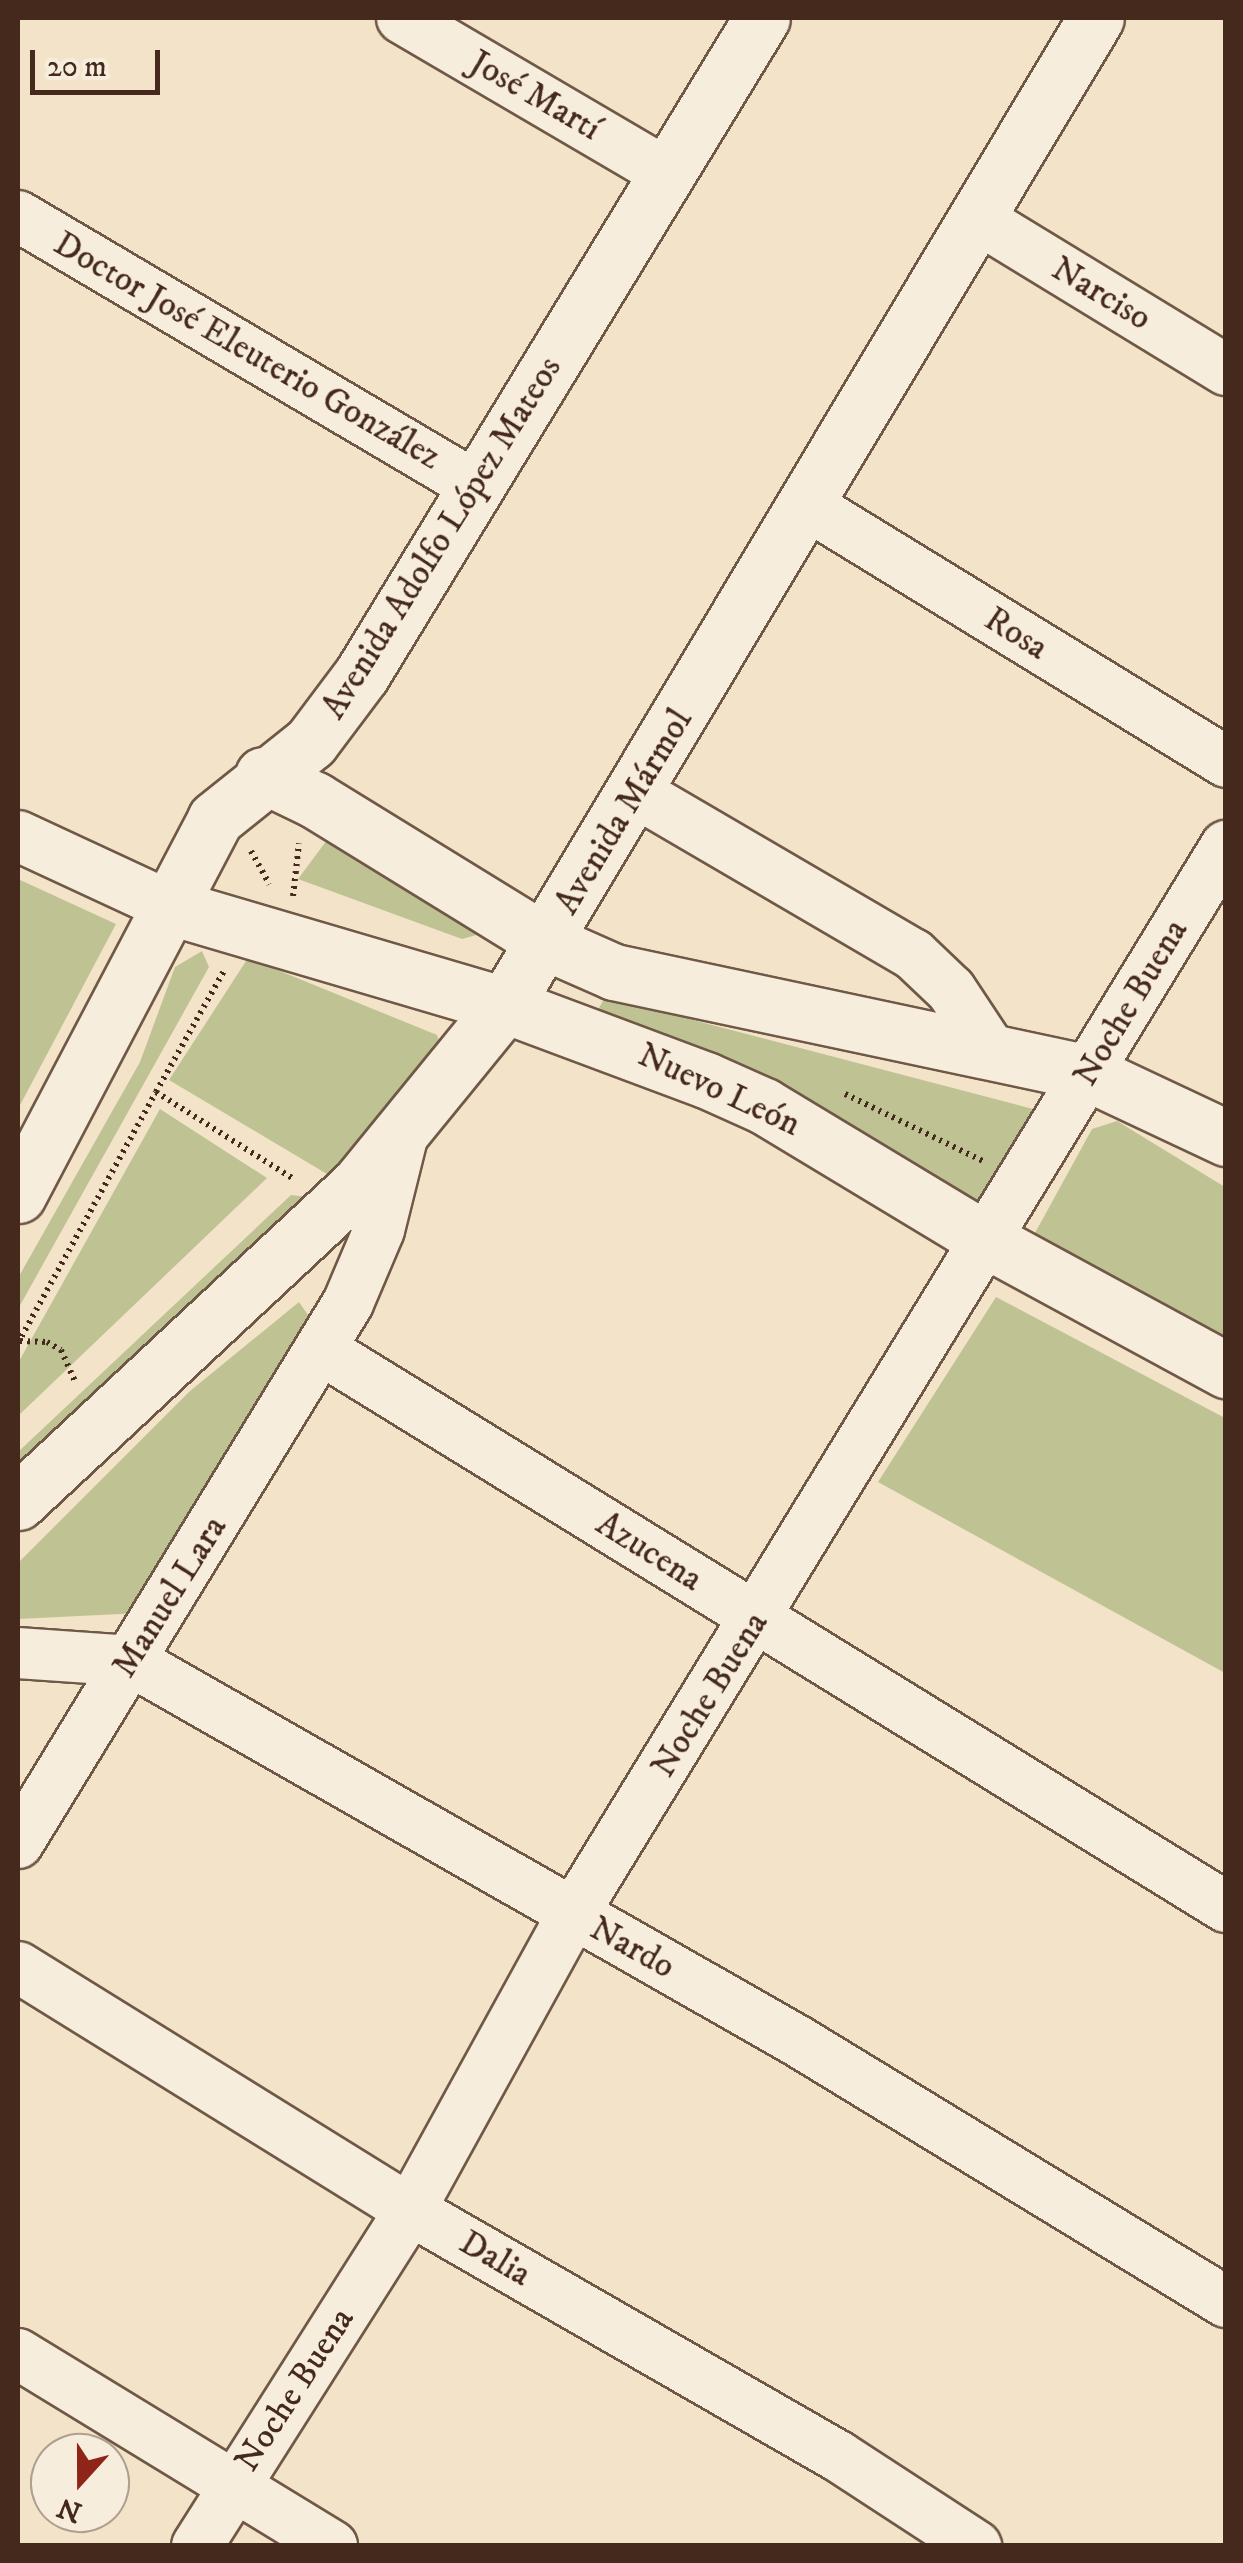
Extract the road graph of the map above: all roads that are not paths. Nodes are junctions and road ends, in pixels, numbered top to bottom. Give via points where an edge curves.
1 (402, 18) edge
2 (762, 18) edge
3 (1096, 18) edge
4 (668, 174) junction
5 (18, 216) edge
6 (977, 218) junction
7 (1226, 370) edge
8 (478, 487) junction
9 (807, 506) junction
10 (1226, 762) edge
11 (263, 776) junction
12 (637, 793) junction
13 (18, 836) edge
14 (1226, 846) edge
15 (171, 907) junction
16 (546, 942) junction
17 (505, 1005) junction
18 (990, 1049) junction
19 (1088, 1073) junction
20 (404, 1134) junction
21 (1226, 1138) edge
22 (18, 1195) edge
23 (988, 1241) junction
24 (322, 1350) junction
25 (1226, 1370) edge
26 (18, 1502) edge
27 (758, 1619) junction
28 (18, 1653) edge
29 (131, 1660) junction
30 (18, 1843) edge
31 (1226, 1907) edge
32 (572, 1914) junction
33 (18, 1968) edge
34 (410, 2210) junction
35 (1226, 2302) edge
36 (18, 2354) edge
37 (233, 2486) junction
38 (197, 2546) edge
39 (332, 2546) edge
40 (976, 2546) edge

1 - 4 street, José Martí
2 - 4 street, Avenida Adolfo López Mateos
3 - 6 street, Avenida Mármol
4 - 8 street, Avenida Adolfo López Mateos
5 - 8 street, Doctor José Eleuterio González
6 - 7 street, Narciso
6 - 9 street, Avenida Mármol
8 - 11 street, Avenida Adolfo López Mateos via 338,707 290,762
9 - 10 street, Rosa
9 - 12 street, Avenida Mármol
11 - 15 street, Avenida Adolfo López Mateos via 215,819
11 - 16 street, Nuevo León via 315,800
12 - 16 street, Avenida Mármol
12 - 18 street via 913,954 951,990
13 - 15 street
14 - 19 street, Noche Buena
15 - 17 street, Nuevo León
15 - 22 street, Avenida Adolfo López Mateos
16 - 17 street, Avenida Mármol
16 - 18 street, Nuevo León via 648,982
17 - 20 street, Avenida Mármol
17 - 23 street, Nuevo León via 642,1052 764,1106
18 - 19 street, Nuevo León
19 - 21 street, Nuevo León
19 - 23 street, Noche Buena
20 - 24 street via 379,1230
20 - 26 street, Avenida Mármol via 323,1220
23 - 25 street, Nuevo León
23 - 27 street, Noche Buena
24 - 27 street, Azucena
24 - 29 street, Manuel Lara
27 - 31 street, Azucena
27 - 32 street, Noche Buena
28 - 29 street, Nardo
29 - 30 street, Manuel Lara
29 - 32 street, Nardo
32 - 34 street, Noche Buena
32 - 35 street, Nardo via 796,2040
33 - 34 street, Dalia
34 - 37 street, Noche Buena
34 - 40 street, Dalia via 838,2456
36 - 37 street
37 - 38 street, Noche Buena
37 - 39 street

